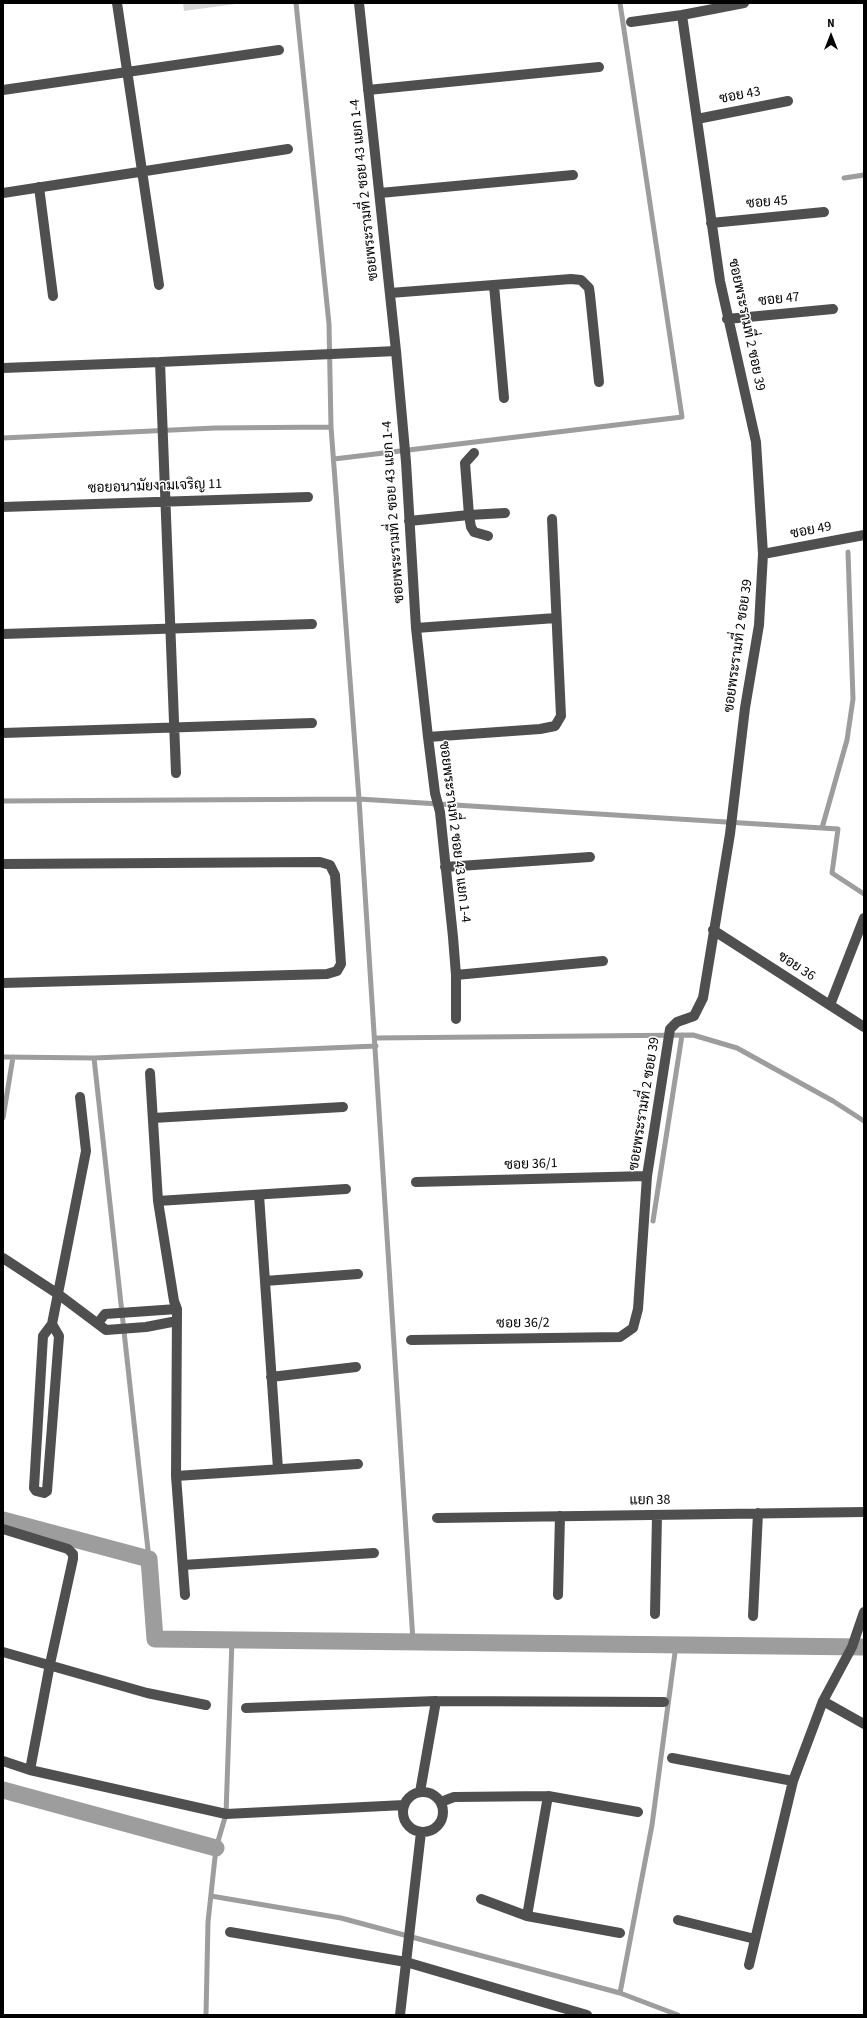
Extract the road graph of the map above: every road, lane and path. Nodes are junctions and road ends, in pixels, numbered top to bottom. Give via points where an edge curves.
1 (117, 3) edge
2 (359, 3) edge
3 (744, 3) edge
4 (682, 15) junction
5 (631, 22) dead end
6 (279, 50) dead end
7 (599, 68) dead end
8 (127, 72) junction
9 (3, 90) edge
10 (368, 90) junction
11 (788, 101) dead end
12 (697, 119) junction
13 (288, 149) dead end
14 (142, 172) junction
15 (573, 176) dead end
16 (38, 187) junction
17 (3, 192) edge
18 (380, 193) junction
19 (824, 212) dead end
20 (711, 223) junction
21 (160, 285) dead end
22 (494, 285) junction
23 (390, 293) junction
24 (53, 296) dead end
25 (833, 309) dead end
26 (728, 319) junction
27 (396, 351) junction
28 (160, 362) junction
29 (3, 368) edge
30 (599, 382) dead end
31 (504, 398) dead end
32 (474, 453) dead end
33 (308, 497) dead end
34 (166, 501) junction
35 (3, 507) edge
36 (505, 513) dead end
37 (469, 515) junction
38 (552, 520) dead end
39 (409, 521) junction
40 (864, 535) edge
41 (488, 536) dead end
42 (763, 554) junction
43 (556, 618) junction
44 (312, 624) dead end
45 (416, 628) junction
46 (170, 629) junction
47 (3, 634) edge
48 (312, 722) dead end
49 (174, 728) junction
50 (3, 733) edge
51 (428, 737) junction
52 (176, 773) dead end
53 (590, 857) dead end
54 (3, 864) edge
55 (446, 867) junction
56 (864, 918) edge
57 (713, 930) junction
58 (603, 961) dead end
59 (456, 975) junction
60 (3, 983) edge
61 (830, 1005) junction
62 (456, 1019) dead end
63 (864, 1027) edge
64 (150, 1073) dead end
65 (80, 1097) dead end
66 (343, 1107) dead end
67 (153, 1118) junction
68 (648, 1176) junction
69 (416, 1182) dead end
70 (346, 1189) dead end
71 (258, 1195) junction
72 (158, 1201) junction
73 (3, 1258) edge
74 (358, 1274) dead end
75 (265, 1281) junction
76 (58, 1294) junction
77 (177, 1308) junction
78 (177, 1321) junction
79 (52, 1324) junction
80 (102, 1326) junction
81 (633, 1328) joint
82 (411, 1340) dead end
83 (356, 1367) dead end
84 (272, 1377) junction
85 (358, 1464) dead end
86 (278, 1469) junction
87 (176, 1476) junction
88 (864, 1512) edge
89 (758, 1513) junction
90 (657, 1515) junction
91 (560, 1516) junction
92 (437, 1518) dead end
93 (3, 1529) edge
94 (374, 1553) dead end
95 (183, 1565) junction
96 (185, 1595) dead end
97 (558, 1595) dead end
98 (864, 1612) edge
99 (655, 1614) dead end
100 (753, 1616) dead end
101 (3, 1652) edge
102 (50, 1664) junction
103 (436, 1701) junction
104 (823, 1701) junction
105 (664, 1702) dead end
106 (206, 1705) dead end
107 (246, 1708) dead end
108 (864, 1724) edge
109 (672, 1758) dead end
110 (3, 1761) edge
111 (30, 1770) junction
112 (793, 1781) junction
113 (420, 1792) junction
114 (548, 1796) junction
115 (441, 1802) junction
116 (404, 1805) junction
117 (638, 1812) dead end
118 (421, 1832) junction
119 (481, 1899) dead end
120 (526, 1916) junction
121 (678, 1920) dead end
122 (230, 1932) dead end
123 (620, 1933) dead end
124 (755, 1939) junction
125 (406, 1962) junction
126 (749, 1965) dead end
127 (400, 2015) edge
128 (587, 2015) edge

1 - 8 street
2 - 10 street, ซอยพระรามที่ 2 ซอย 43 แยก 1-4
3 - 4 street
4 - 5 street
4 - 12 street, ซอยพระรามที่ 2 ซอย 39
6 - 8 street
7 - 10 street
8 - 9 street
8 - 14 street
10 - 18 street, ซอยพระรามที่ 2 ซอย 43 แยก 1-4
11 - 12 street, ซอย 43
12 - 20 street, ซอยพระรามที่ 2 ซอย 39
13 - 14 street
14 - 16 street
14 - 21 street
15 - 18 street
16 - 17 street
16 - 24 street
18 - 23 street, ซอยพระรามที่ 2 ซอย 43 แยก 1-4
19 - 20 street, ซอย 45
20 - 26 street, ซอยพระรามที่ 2 ซอย 39
22 - 23 street
22 - 30 street via 571,279 586,283 590,295
22 - 31 street
23 - 27 street, ซอยพระรามที่ 2 ซอย 43 แยก 1-4
25 - 26 street, ซอย 47
26 - 42 street, ซอยพระรามที่ 2 ซอย 39 via 756,442
27 - 28 street
27 - 39 street, ซอยพระรามที่ 2 ซอย 43 แยก 1-4
28 - 29 street
28 - 34 street
32 - 37 street via 465,463
33 - 34 street, ซอยอนามัยงามเจริญ 11
34 - 35 street, ซอยอนามัยงามเจริญ 11
34 - 46 street
36 - 37 street
37 - 39 street
37 - 41 street via 474,532
38 - 43 street
39 - 45 street, ซอยพระรามที่ 2 ซอย 43 แยก 1-4
40 - 42 street, ซอย 49
42 - 57 street, ซอยพระรามที่ 2 ซอย 39 via 759,624 745,708 730,834
43 - 45 street
43 - 51 street via 561,716 555,726
44 - 46 street
45 - 51 street, ซอยพระรามที่ 2 ซอย 43 แยก 1-4
46 - 47 street
46 - 49 street
48 - 49 street
49 - 50 street
49 - 52 street
51 - 55 street, ซอยพระรามที่ 2 ซอย 43 แยก 1-4
53 - 55 street
54 - 60 street via 320,862 330,865 335,875 341,964 337,971 327,974
55 - 59 street, ซอยพระรามที่ 2 ซอย 43 แยก 1-4
56 - 61 street
57 - 61 street, ซอย 36
57 - 68 street, ซอยพระรามที่ 2 ซอย 39 via 703,998 699,1008 694,1016 677,1022 670,1029
58 - 59 street
59 - 62 street, ซอยพระรามที่ 2 ซอย 43 แยก 1-4
61 - 63 street, ซอย 36
64 - 67 street
65 - 76 street via 86,1151
66 - 67 street
67 - 72 street
68 - 69 street, ซอย 36/1
68 - 81 street, ซอยพระรามที่ 2 ซอย 39 via 638,1309
70 - 71 street
71 - 72 street
71 - 75 street
72 - 77 street
73 - 76 street
74 - 75 street
75 - 84 street
76 - 79 street
76 - 80 street
77 - 78 street
77 - 80 street via 105,1314
78 - 80 street via 130,1329
78 - 87 street
79 - 79 street via 59,1336 47,1491 44,1493 34,1488 43,1336
81 - 82 street, ซอย 36/2 via 620,1337
83 - 84 street
84 - 86 street
85 - 86 street
86 - 87 street
87 - 95 street
88 - 89 street, แยก 38
89 - 90 street, แยก 38
89 - 100 street
90 - 91 street, แยก 38
90 - 99 street
91 - 92 street, แยก 38
91 - 97 street
93 - 102 street via 68,1549 73,1554
94 - 95 street
95 - 96 street
98 - 104 street via 853,1644
101 - 102 street
102 - 106 street via 146,1693
102 - 111 street
103 - 105 street
103 - 107 street
103 - 113 street
104 - 108 street
104 - 112 street
109 - 112 street
110 - 111 street
111 - 116 street via 226,1814
112 - 124 street
113 - 115 street via 428,1792
113 - 116 street via 413,1794
114 - 115 street via 467,1796
114 - 117 street
114 - 120 street
115 - 118 street via 443,1810 440,1823 430,1831
116 - 118 street via 406,1823 412,1829
118 - 125 street
119 - 120 street
120 - 123 street
121 - 124 street
122 - 125 street
124 - 126 street
125 - 127 street
125 - 128 street

